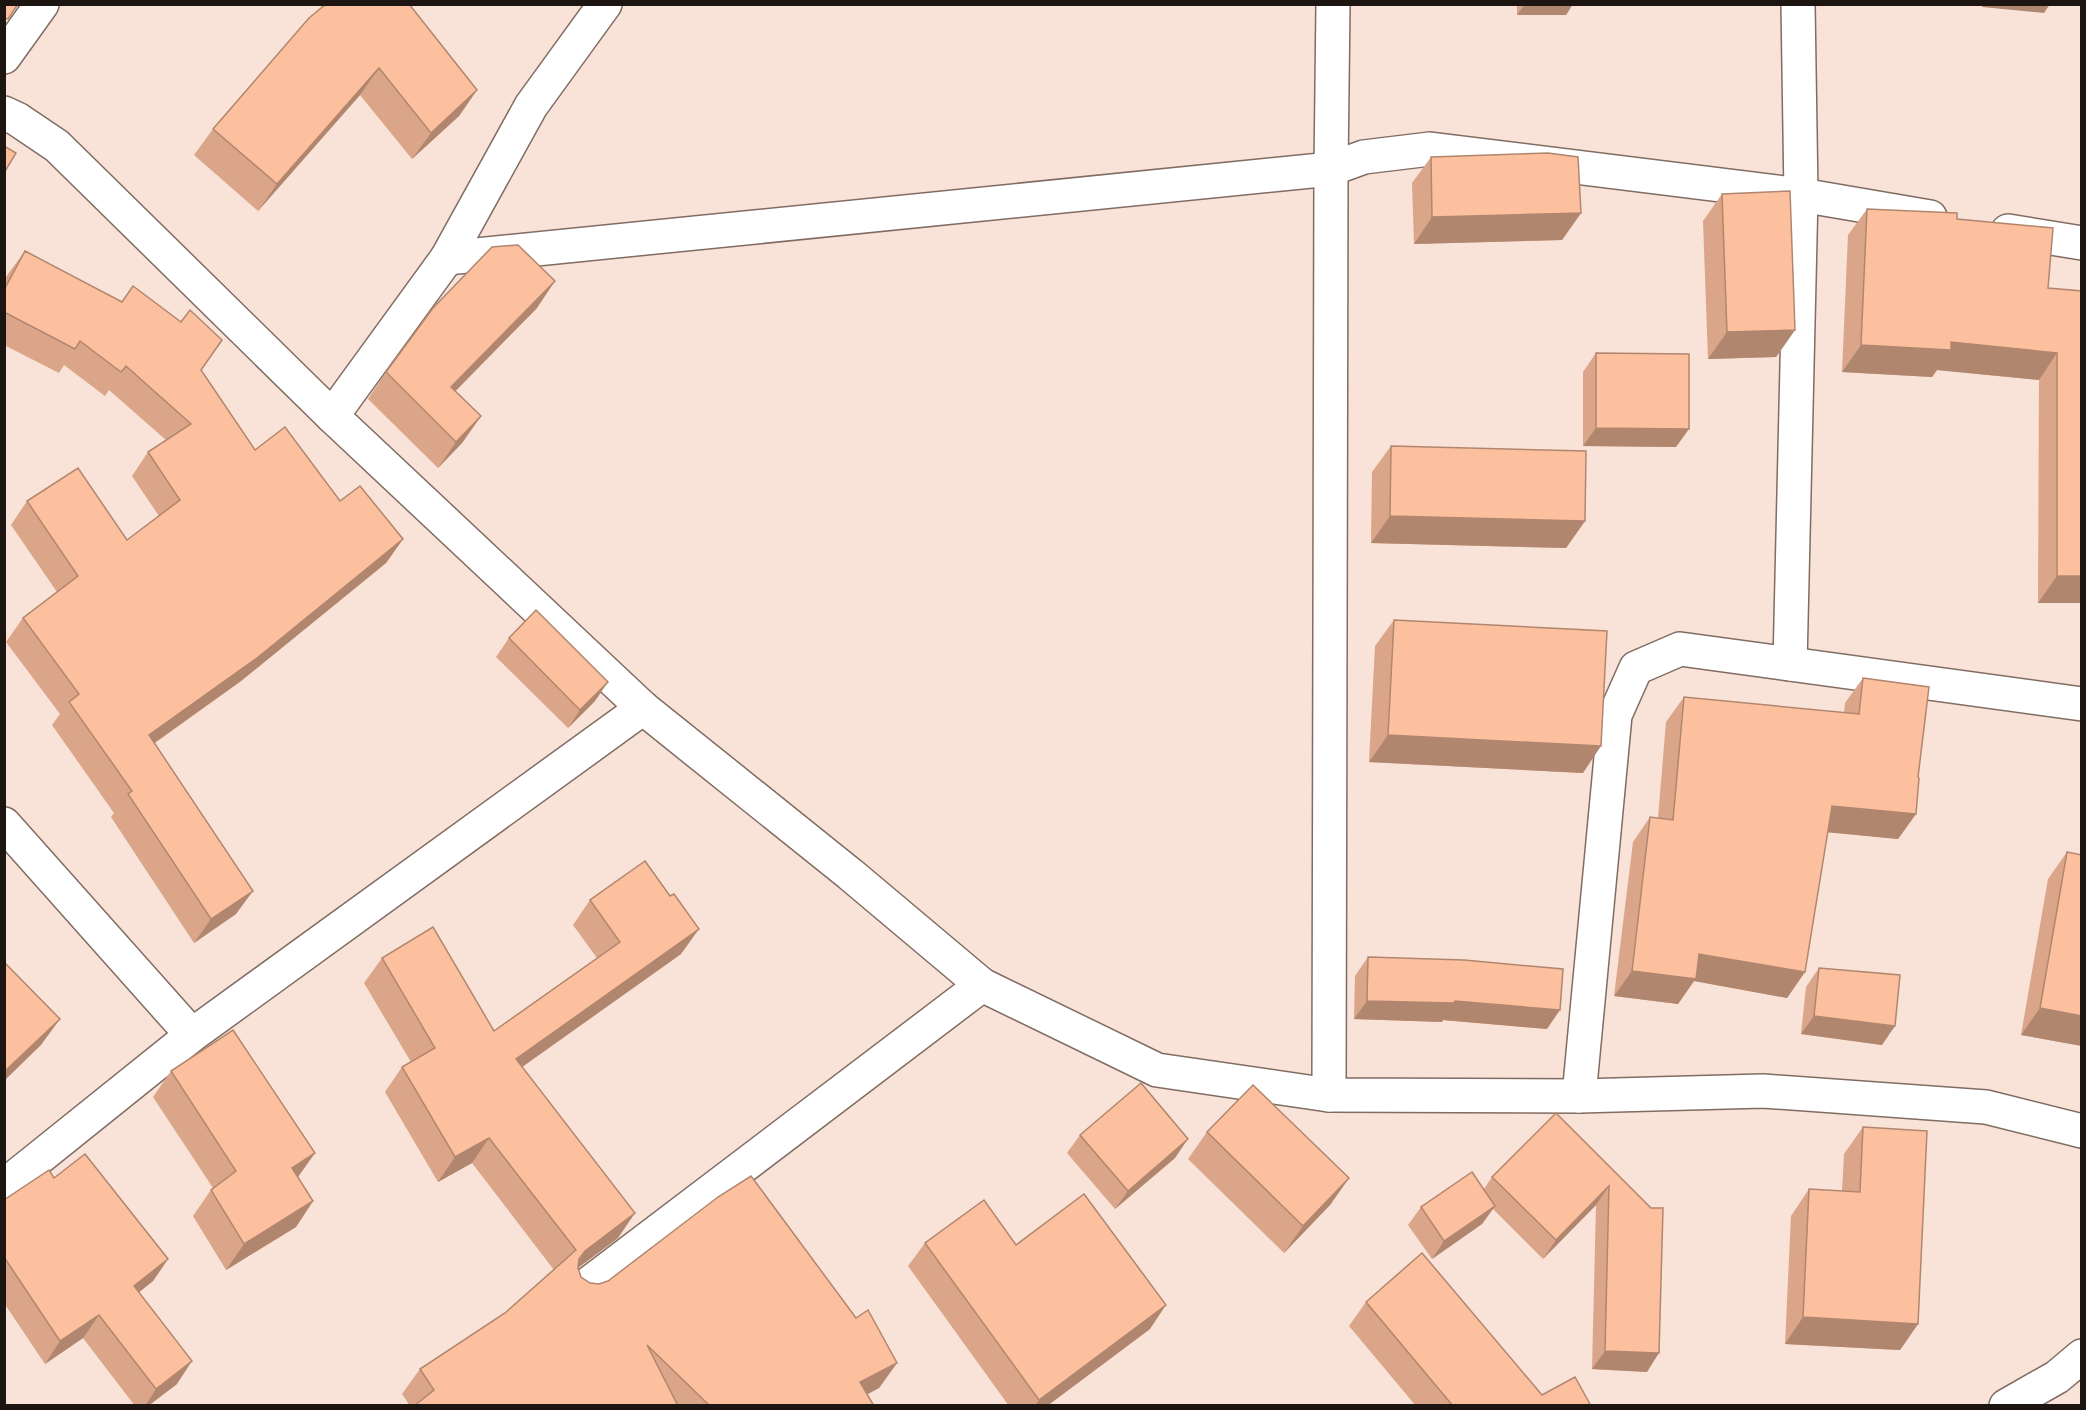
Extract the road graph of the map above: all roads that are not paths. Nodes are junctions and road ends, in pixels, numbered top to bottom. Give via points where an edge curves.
1 (42, 4) edge
2 (605, 4) edge
3 (1333, 4) edge
4 (1798, 4) edge
5 (4, 57) edge
6 (4, 113) edge
7 (1331, 169) junction
8 (1801, 195) junction
9 (2082, 243) edge
10 (447, 258) junction
11 (332, 416) junction
12 (1790, 664) junction
13 (2082, 704) edge
14 (643, 708) junction
15 (4, 824) edge
16 (982, 985) junction
17 (192, 1035) junction
18 (1329, 1095) junction
19 (1579, 1096) junction
20 (2082, 1131) edge
21 (4, 1186) edge
22 (579, 1291) edge
23 (2082, 1356) edge
24 (2006, 1406) edge

1 - 5 street
2 - 10 street via 531,106
3 - 7 street
4 - 8 street
6 - 11 street via 57,146
7 - 8 street via 1364,158 1430,149
7 - 10 street
7 - 18 street
8 - 9 street
8 - 12 street
10 - 11 street
11 - 14 street
12 - 13 street
12 - 19 street via 1680,649 1636,668 1615,715
14 - 16 street
14 - 17 street
15 - 17 street
16 - 18 street via 1156,1070
16 - 22 street
17 - 21 street
18 - 19 street
19 - 20 street via 1775,1091 1986,1107
23 - 24 street via 2057,1377

